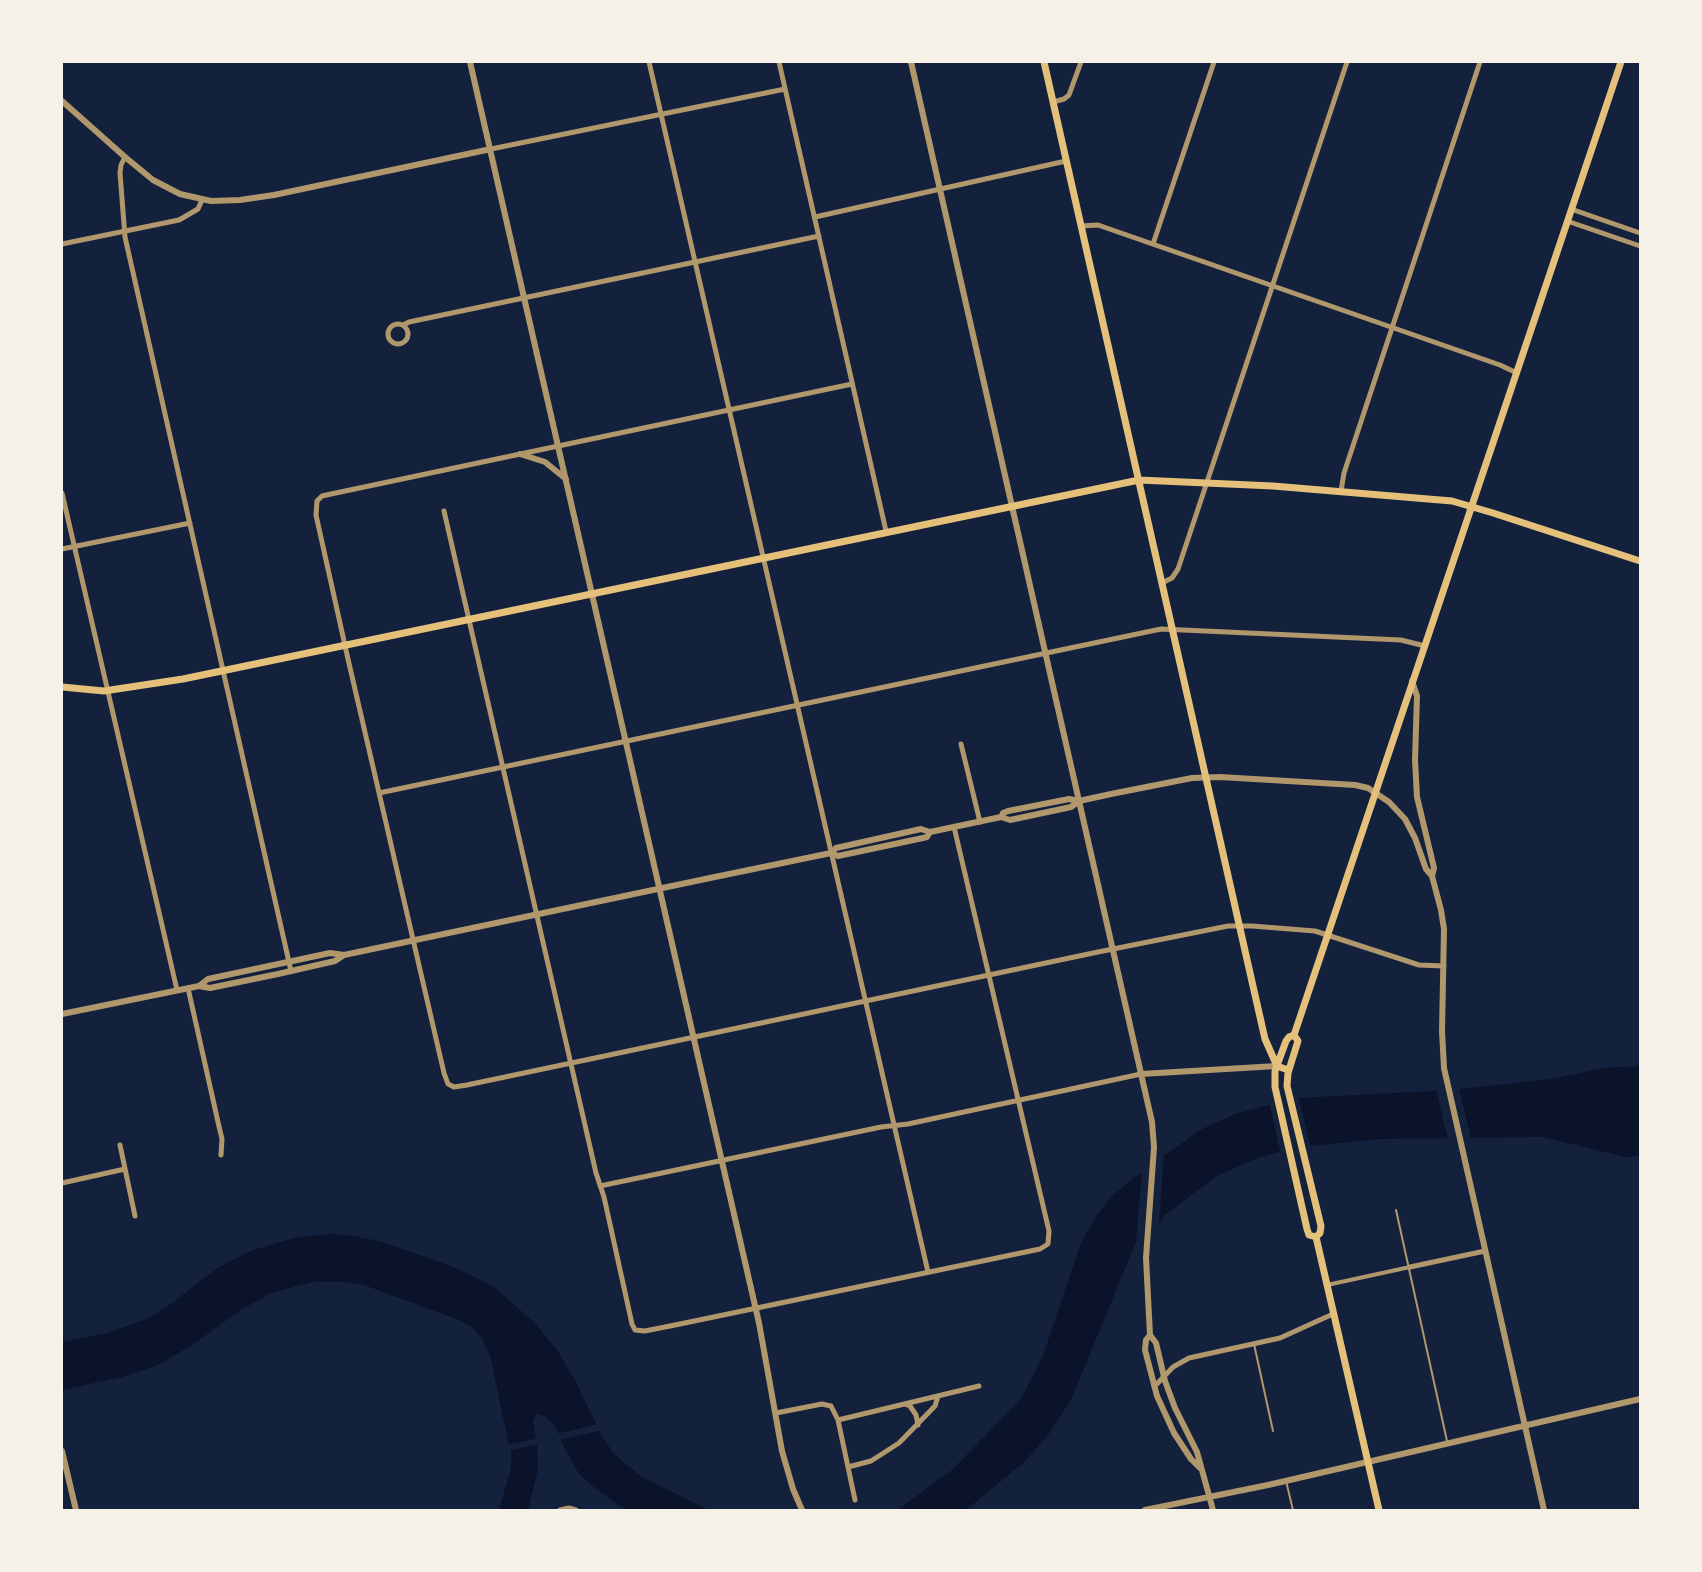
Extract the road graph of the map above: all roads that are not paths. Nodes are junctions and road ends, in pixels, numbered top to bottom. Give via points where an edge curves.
1 (470, 62) edge
2 (649, 62) edge
3 (779, 62) edge
4 (911, 62) edge
5 (1044, 62) edge
6 (1081, 62) edge
7 (1214, 62) edge
8 (1347, 62) edge
9 (1480, 62) edge
10 (1621, 62) edge
11 (785, 89) junction
12 (62, 101) edge
13 (1053, 102) junction
14 (661, 115) junction
15 (491, 149) junction
16 (125, 157) junction
17 (1066, 161) junction
18 (940, 189) junction
19 (202, 200) junction
20 (1571, 210) junction
21 (814, 217) junction
22 (1567, 221) junction
23 (1081, 226) junction
24 (124, 232) junction
25 (1641, 233) edge
26 (819, 236) junction
27 (62, 244) edge
28 (1153, 244) junction
29 (1641, 246) edge
30 (695, 262) junction
31 (1272, 285) junction
32 (525, 298) junction
33 (404, 326) dead end
34 (1391, 327) junction
35 (1517, 373) junction
36 (852, 384) junction
37 (729, 410) junction
38 (559, 446) junction
39 (520, 454) junction
40 (567, 479) junction
41 (1139, 480) junction
42 (1207, 483) junction
43 (1341, 491) junction
44 (62, 493) edge
45 (1011, 505) junction
46 (1471, 506) junction
47 (444, 511) dead end
48 (190, 523) junction
49 (886, 531) junction
50 (75, 546) junction
51 (62, 549) edge
52 (762, 557) junction
53 (1641, 561) edge
54 (1162, 583) junction
55 (592, 593) junction
56 (469, 619) junction
57 (1172, 629) junction
58 (345, 645) junction
59 (1425, 646) junction
60 (1045, 653) junction
61 (223, 670) junction
62 (1412, 681) junction
63 (62, 687) edge
64 (108, 691) junction
65 (796, 706) junction
66 (626, 741) junction
67 (961, 744) dead end
68 (503, 767) junction
69 (1206, 777) junction
70 (1374, 792) junction
71 (379, 793) junction
72 (1079, 801) junction
73 (980, 822) junction
74 (954, 827) junction
75 (831, 853) junction
76 (1432, 876) junction
77 (660, 889) junction
78 (537, 915) junction
79 (1240, 926) junction
80 (1328, 935) junction
81 (413, 940) junction
82 (1114, 949) junction
83 (344, 955) junction
84 (289, 962) junction
85 (1444, 966) junction
86 (291, 971) junction
87 (989, 975) junction
88 (199, 986) junction
89 (188, 988) junction
90 (177, 990) junction
91 (865, 1002) junction
92 (62, 1014) edge
93 (1294, 1035) junction
94 (694, 1037) junction
95 (570, 1063) junction
96 (1276, 1066) junction
97 (1288, 1070) junction
98 (1141, 1074) junction
99 (1018, 1100) junction
100 (894, 1126) junction
101 (120, 1146) dead end
102 (221, 1155) dead end
103 (721, 1160) junction
104 (125, 1169) junction
105 (62, 1183) edge
106 (600, 1186) junction
107 (1396, 1210) dead end
108 (135, 1216) dead end
109 (1316, 1237) junction
110 (1485, 1251) junction
111 (1410, 1267) junction
112 (928, 1272) junction
113 (1326, 1285) junction
114 (755, 1308) junction
115 (1333, 1314) junction
116 (1150, 1335) junction
117 (1254, 1344) junction
118 (1164, 1376) junction
119 (979, 1386) dead end
120 (1154, 1387) junction
121 (938, 1396) junction
122 (1641, 1400) edge
123 (905, 1404) junction
124 (776, 1413) junction
125 (838, 1420) junction
126 (918, 1425) junction
127 (1524, 1426) junction
128 (1273, 1431) dead end
129 (1448, 1444) junction
130 (62, 1451) edge
131 (1368, 1462) junction
132 (848, 1467) junction
133 (1200, 1468) junction
134 (1286, 1481) junction
135 (1210, 1497) junction
136 (855, 1500) dead end
137 (76, 1510) edge
138 (560, 1510) edge
139 (576, 1510) edge
140 (802, 1510) edge
141 (1145, 1510) edge
142 (1213, 1510) edge
143 (1293, 1510) edge
144 (1378, 1510) edge
145 (1544, 1510) edge

1 - 15 street
2 - 14 street
3 - 11 street
4 - 18 street
5 - 13 main road
6 - 13 street via 1069,95
7 - 28 street
8 - 31 street
9 - 34 street
10 - 20 main road
11 - 14 street
11 - 21 street
12 - 16 street
13 - 17 main road
14 - 15 street
14 - 30 street
15 - 19 street via 263,197 225,202
15 - 32 street
16 - 19 street via 169,189
16 - 24 street via 120,170
17 - 18 street
17 - 23 main road
18 - 21 street
18 - 45 street
19 - 24 street via 198,209 180,220
20 - 22 main road
20 - 25 street
21 - 26 street
22 - 29 street
22 - 35 main road
23 - 28 street via 1098,225
23 - 41 main road
24 - 27 street
24 - 48 street
26 - 30 street
26 - 36 street
28 - 31 street
30 - 32 street
30 - 37 street
31 - 34 street
31 - 42 street
32 - 33 street
32 - 38 street
34 - 35 street
34 - 43 street
35 - 46 main road
36 - 37 street
36 - 49 street
37 - 38 street
37 - 52 street
38 - 39 street
38 - 40 street
39 - 40 street via 544,462
39 - 58 street via 322,496 317,501 316,519
40 - 55 street
41 - 42 main road
41 - 45 main road
41 - 54 main road
42 - 43 main road
42 - 54 street via 1176,575
43 - 46 main road
44 - 50 street
45 - 49 main road
45 - 60 street
46 - 53 main road
46 - 59 main road
47 - 56 street
48 - 50 street
48 - 61 street
49 - 52 main road
50 - 51 street
50 - 64 street
52 - 55 main road
52 - 65 street
54 - 57 main road
55 - 56 main road
55 - 66 street
56 - 58 main road
56 - 68 street
57 - 59 street via 1401,640
57 - 60 street
57 - 69 main road
58 - 61 main road
58 - 71 street
59 - 62 main road
60 - 65 street
60 - 72 street
61 - 64 main road
61 - 84 street
62 - 70 main road
62 - 76 street via 1417,696 1416,784 1434,867
63 - 64 main road
64 - 90 street
65 - 66 street
65 - 75 street
66 - 68 street
66 - 77 street
67 - 73 street
68 - 71 street
68 - 78 street
69 - 70 street via 1355,785
69 - 72 street
69 - 79 main road
70 - 76 street via 1405,819
70 - 80 main road
71 - 81 street
72 - 73 street via 1071,807 1010,820 1001,817
72 - 82 street
73 - 74 street
74 - 75 street via 930,832 927,837 838,856
74 - 87 street
75 - 77 street
75 - 91 street
76 - 85 street via 1442,913
77 - 78 street
77 - 94 street
78 - 81 street
78 - 95 street
79 - 80 street
79 - 82 street
79 - 96 main road via 1265,1039
80 - 85 street via 1419,965
80 - 93 main road
81 - 83 street
81 - 95 street via 446,1080 451,1086
82 - 87 street
82 - 98 street
83 - 84 street via 330,953
83 - 86 street via 335,961
84 - 86 street
84 - 88 street via 208,979
85 - 110 street via 1442,1041 1447,1084
86 - 88 street via 208,988
87 - 91 street
87 - 99 street
88 - 89 street
89 - 90 street
89 - 102 street via 222,1138
90 - 92 street
91 - 94 street
91 - 100 street
93 - 96 main road via 1286,1039
93 - 97 main road via 1297,1042
94 - 95 street
94 - 103 street
95 - 106 street
96 - 97 main road
96 - 98 street
96 - 109 main road via 1277,1097 1308,1233
97 - 109 main road via 1289,1094 1321,1226
98 - 99 street
98 - 116 street via 1154,1131 1147,1233
99 - 100 street
99 - 112 street via 1049,1233 1048,1244 1041,1249
100 - 103 street
100 - 112 street
101 - 104 street
103 - 106 street
103 - 114 street
104 - 105 street
104 - 108 street
106 - 114 street via 635,1329 642,1331
107 - 111 lane
109 - 113 main road
110 - 111 street
110 - 127 street
111 - 113 street
111 - 129 lane
112 - 114 street
113 - 115 main road
114 - 124 street
115 - 117 street via 1297,1332
115 - 131 main road
116 - 118 street via 1156,1343
116 - 120 street via 1145,1347
117 - 118 street via 1189,1358
117 - 128 lane
118 - 120 street
118 - 133 street via 1197,1452
119 - 121 street
120 - 133 street via 1174,1433
121 - 123 street
121 - 126 street
122 - 127 street
123 - 125 street
123 - 126 street via 916,1415
124 - 125 street via 825,1404 833,1409
124 - 140 street via 787,1469
125 - 132 street
126 - 132 street via 877,1458
127 - 129 street
127 - 145 street
129 - 131 street
130 - 137 street
131 - 134 street
131 - 144 main road
132 - 136 street
133 - 135 street
134 - 135 street
134 - 143 lane
135 - 141 street
135 - 142 street
138 - 139 street

